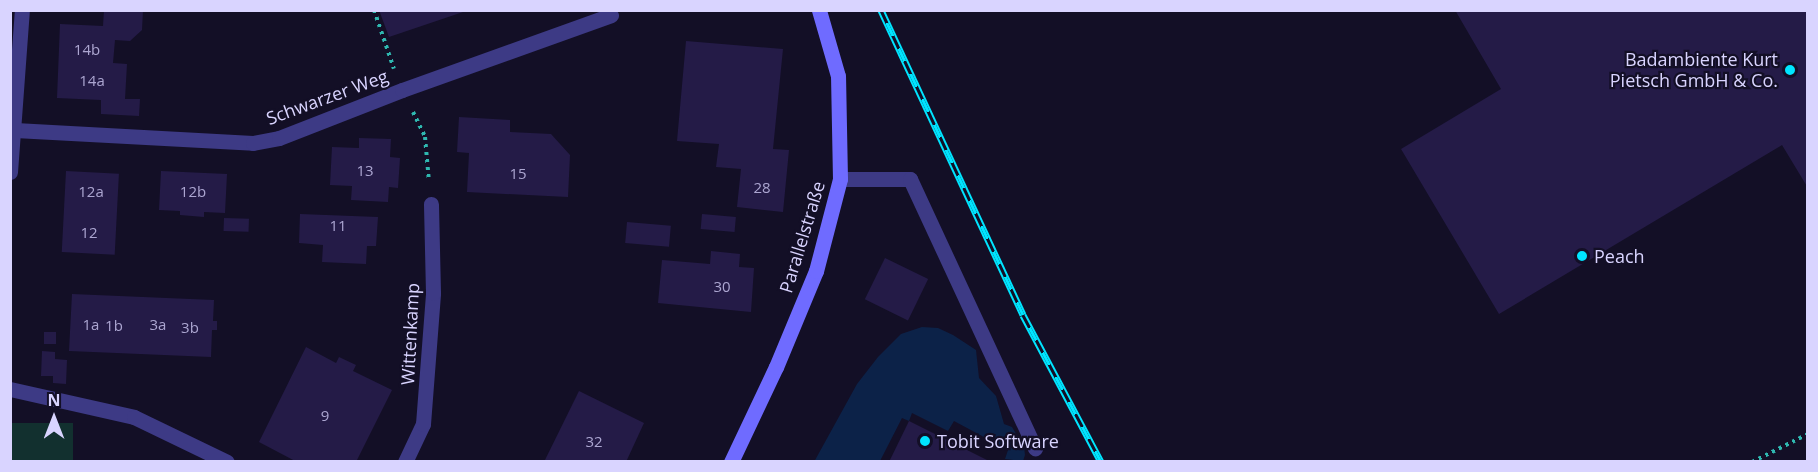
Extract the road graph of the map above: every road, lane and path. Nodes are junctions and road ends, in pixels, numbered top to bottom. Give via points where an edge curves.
1 (22, 10) edge
2 (819, 10) edge
3 (611, 15) dead end
4 (15, 130) junction
5 (11, 165) edge
6 (10, 172) edge
7 (840, 179) junction
8 (431, 204) dead end
9 (10, 389) edge
10 (1808, 434) edge
11 (1035, 448) dead end
12 (227, 462) edge
13 (405, 462) edge
14 (731, 462) edge
15 (1752, 462) edge

1 - 4 street
2 - 7 main road, Parallelstraße via 838,76
3 - 4 street, Schwarzer Weg via 279,138 253,143
4 - 5 street
5 - 6 street
7 - 11 street via 910,179
7 - 14 main road, Parallelstraße via 816,271
8 - 13 street, Wittenkamp via 433,292 423,424
9 - 12 street via 134,417
10 - 15 path

